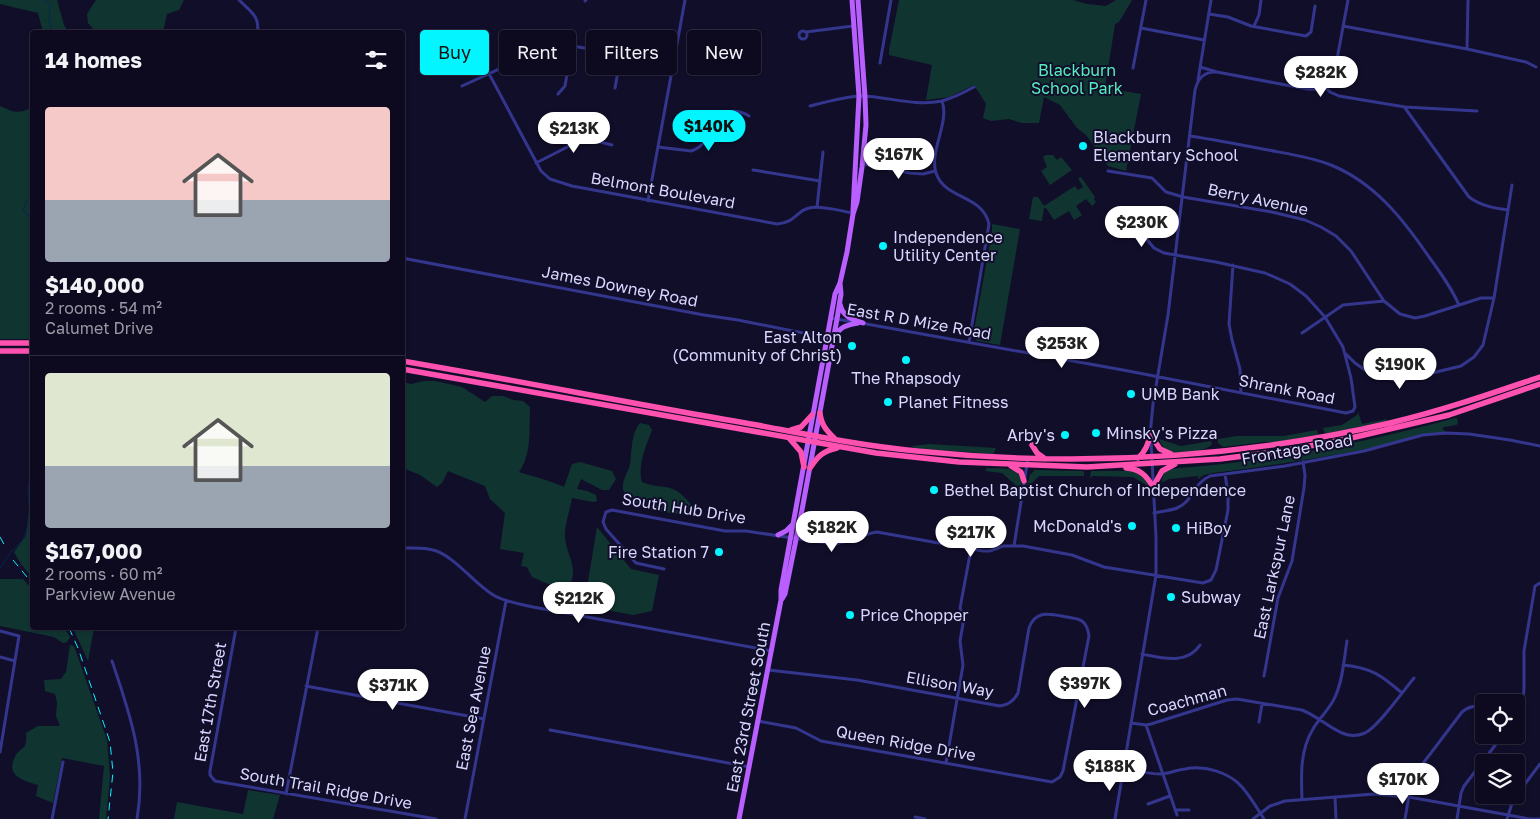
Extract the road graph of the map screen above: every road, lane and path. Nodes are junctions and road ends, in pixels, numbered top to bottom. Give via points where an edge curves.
1 (239, 0) edge
2 (685, 0) edge
3 (852, 0) edge
4 (858, 0) edge
5 (891, 0) edge
6 (1146, 0) edge
7 (1211, 0) edge
8 (1261, 0) edge
9 (1348, 0) edge
10 (1468, 0) edge
11 (1315, 6) dead end
12 (1209, 14) junction
13 (853, 26) junction
14 (1254, 26) junction
15 (1344, 26) junction
16 (1141, 28) junction
17 (257, 30) edge
18 (806, 32) dead end
19 (1204, 40) junction
20 (1467, 49) junction
21 (880, 63) dead end
22 (1200, 67) junction
23 (1536, 67) dead end
24 (1133, 68) dead end
25 (499, 69) edge
26 (1217, 72) junction
27 (489, 74) joint
28 (487, 75) edge
29 (566, 75) edge
30 (617, 75) edge
31 (666, 75) edge
32 (670, 76) junction
33 (1197, 83) junction
34 (462, 86) dead end
35 (974, 87) dead end
36 (1325, 87) junction
37 (615, 88) dead end
38 (558, 94) dead end
39 (862, 96) junction
40 (942, 101) junction
41 (810, 106) dead end
42 (1404, 107) junction
43 (1477, 112) dead end
44 (749, 116) dead end
45 (1190, 136) junction
46 (612, 145) dead end
47 (658, 148) junction
48 (823, 152) dead end
49 (536, 163) junction
50 (862, 164) junction
51 (753, 170) dead end
52 (936, 171) junction
53 (1108, 171) dead end
54 (820, 181) junction
55 (1512, 185) dead end
56 (1183, 196) junction
57 (648, 201) junction
58 (817, 207) junction
59 (1508, 210) junction
60 (853, 214) junction
61 (1111, 226) dead end
62 (1176, 255) junction
63 (405, 259) edge
64 (1233, 266) junction
65 (840, 283) junction
66 (1494, 298) junction
67 (1384, 301) junction
68 (840, 302) junction
69 (1459, 305) junction
70 (1325, 317) junction
71 (834, 318) junction
72 (861, 323) junction
73 (1302, 334) dead end
74 (827, 338) junction
75 (833, 339) junction
76 (969, 342) junction
77 (3, 343) edge
78 (30, 343) edge
79 (30, 351) edge
80 (3, 352) edge
81 (1346, 353) junction
82 (405, 362) edge
83 (405, 370) edge
84 (1158, 377) junction
85 (1540, 377) edge
86 (1540, 384) edge
87 (1241, 393) junction
88 (820, 413) junction
89 (812, 415) junction
90 (788, 431) junction
91 (1150, 434) junction
92 (789, 438) junction
93 (812, 439) junction
94 (835, 439) junction
95 (1032, 445) dead end
96 (1540, 446) edge
97 (844, 448) junction
98 (1028, 458) junction
99 (1046, 458) junction
100 (1137, 458) junction
101 (1183, 458) junction
102 (1151, 461) junction
103 (1303, 462) junction
104 (1010, 465) junction
105 (1027, 465) junction
106 (1104, 466) junction
107 (807, 467) junction
108 (1224, 474) junction
109 (1024, 481) junction
110 (1153, 486) junction
111 (1154, 513) junction
112 (793, 524) junction
113 (778, 535) junction
114 (793, 537) junction
115 (1014, 546) junction
116 (405, 548) edge
117 (971, 549) junction
118 (664, 569) dead end
119 (1156, 575) junction
120 (1538, 584) edge
121 (506, 601) junction
122 (236, 630) edge
123 (318, 630) edge
124 (0, 631) edge
125 (1347, 641) dead end
126 (1200, 645) dead end
127 (772, 651) junction
128 (1142, 654) junction
129 (0, 657) edge
130 (15, 661) junction
131 (112, 661) dead end
132 (1343, 665) junction
133 (768, 670) junction
134 (1264, 676) dead end
135 (1414, 678) dead end
136 (306, 686) junction
137 (1402, 693) junction
138 (1524, 694) edge
139 (958, 698) junction
140 (1262, 704) junction
141 (1475, 706) edge
142 (484, 718) junction
143 (1319, 719) junction
144 (758, 721) junction
145 (1259, 722) dead end
146 (1131, 723) junction
147 (1146, 725) junction
148 (550, 730) dead end
149 (1496, 744) edge
150 (0, 752) edge
151 (63, 762) dead end
152 (946, 763) junction
153 (1540, 764) edge
154 (750, 767) junction
155 (1123, 769) junction
156 (1162, 774) junction
157 (213, 780) joint
158 (1052, 782) joint
159 (286, 794) junction
160 (1170, 796) junction
161 (1409, 796) junction
162 (1335, 797) junction
163 (1302, 800) junction
164 (1148, 804) dead end
165 (1459, 806) junction
166 (1175, 810) junction
167 (1189, 810) dead end
168 (1260, 814) junction
169 (1177, 815) dead end
170 (916, 817) dead end
171 (1507, 817) edge
172 (52, 819) edge
173 (136, 819) edge
174 (436, 819) edge
175 (465, 819) edge
176 (739, 819) edge
177 (925, 819) edge
178 (1115, 819) edge
179 (1253, 819) edge
180 (1264, 819) edge
181 (1336, 819) edge
182 (1405, 819) edge
183 (1457, 819) edge
184 (1540, 819) edge

1 - 17 street via 255,16
2 - 32 street
3 - 13 main road
4 - 39 main road
5 - 21 street
6 - 16 street
7 - 12 street
8 - 14 street
9 - 15 street
10 - 20 street
11 - 14 street via 1311,32 1306,36
12 - 14 street
12 - 19 street
13 - 18 street
13 - 39 main road
15 - 20 street
15 - 36 street via 1333,76
16 - 19 street
16 - 24 street
19 - 22 street
20 - 23 street
22 - 26 street
22 - 33 street
25 - 27 street
26 - 33 street via 1208,72
26 - 36 street via 1307,89
27 - 49 street, Belmont Boulevard
28 - 34 street
29 - 38 street
30 - 37 street
31 - 32 street
32 - 47 street
33 - 45 street
35 - 40 street
36 - 42 street via 1339,96
39 - 40 street via 915,102
39 - 41 street
39 - 50 main road via 866,125
39 - 60 main road
40 - 52 street
42 - 43 street
42 - 59 street via 1469,197 1484,206
44 - 47 street via 736,110 721,115 714,120 704,144 695,150
45 - 56 street
45 - 69 street via 1306,157 1352,175 1393,208 1451,287
46 - 49 street via 579,140
47 - 57 street
48 - 54 street
49 - 57 street, Belmont Boulevard via 546,177 559,183
50 - 52 street via 910,173
50 - 60 main road
51 - 54 street
52 - 76 street via 946,188 976,204 988,217 989,228
53 - 56 street, Berry Avenue via 1152,178 1166,192
54 - 58 street
55 - 59 street
56 - 62 street
56 - 67 street, Berry Avenue via 1272,212 1321,227 1351,251
57 - 58 street, Belmont Boulevard via 777,224 789,222 810,207
58 - 60 street
59 - 66 street
60 - 65 main road, East 23rd Street South
61 - 62 street via 1129,229 1144,236 1164,254
62 - 64 street
62 - 84 street
63 - 74 street, James Downey Road
64 - 70 street via 1265,272 1290,284
64 - 87 street via 1230,324 1240,369
65 - 68 main road, East 23rd Street South
65 - 71 main road, East 23rd Street South via 835,294
66 - 69 street, Berry Avenue via 1481,298
66 - 81 street via 1483,344 1474,358 1464,364 1399,381 1366,370
67 - 69 street, Berry Avenue via 1400,314 1415,318
67 - 70 street via 1343,305
68 - 71 main road, East 23rd Street South
68 - 72 main road via 844,314
70 - 73 street
70 - 81 street
71 - 72 street, East R D Mize Road
71 - 74 main road, East 23rd Street South
71 - 75 main road, East 23rd Street South
72 - 75 main road via 840,328
72 - 76 street, East R D Mize Road
74 - 75 street, James Downey Road
74 - 89 main road, East 23rd Street South
75 - 88 main road, East 23rd Street South
76 - 84 street, East R D Mize Road
77 - 78 highway
79 - 80 highway
81 - 87 street, Shrank Road via 1353,411 1346,413
82 - 90 highway
83 - 92 highway
84 - 87 street, Shrank Road
84 - 91 street
85 - 101 highway via 1422,415 1364,429
86 - 101 highway via 1449,415 1348,439 1220,459
88 - 93 main road, East 23rd Street South
88 - 94 highway via 824,428
89 - 90 highway via 801,427
89 - 93 main road, East 23rd Street South
90 - 93 highway
91 - 100 highway via 1150,440
91 - 101 highway via 1164,451
91 - 102 street
92 - 93 highway
92 - 107 highway via 801,452
93 - 94 highway
93 - 97 highway
93 - 107 main road, East 23rd Street South
94 - 98 highway via 918,452
95 - 99 highway
96 - 103 street, Frontage Road via 1446,433 1423,435 1364,451
97 - 104 highway via 907,457
97 - 107 highway via 824,452
98 - 99 highway
98 - 105 street
99 - 100 highway
100 - 102 highway
101 - 102 highway
101 - 110 highway via 1160,474
102 - 106 highway
102 - 110 street
103 - 108 street, Frontage Road
103 - 134 street, East Larkspur Lane via 1304,488 1293,553 1278,598
104 - 105 highway
104 - 109 highway via 1021,472
105 - 106 highway
105 - 109 street
106 - 110 highway via 1138,470
107 - 112 main road, East 23rd Street South
107 - 114 main road, East 23rd Street South
108 - 111 street, Frontage Road via 1202,479 1180,507
108 - 119 street via 1228,510 1214,576 1208,582 1200,583
109 - 115 street
110 - 111 street
111 - 119 street
112 - 113 main road
112 - 114 main road, East 23rd Street South
113 - 114 street, South Hub Drive
113 - 118 street, South Hub Drive via 726,531 612,510 606,512 603,522 606,529 636,563
114 - 117 street, South Hub Drive via 834,544 877,532
114 - 127 main road, East 23rd Street South
115 - 117 street, South Hub Drive via 983,552
115 - 119 street via 1072,555 1104,567
116 - 121 street via 426,548 443,554 486,590
117 - 139 street via 960,608 964,618 960,641 963,665
119 - 128 street
120 - 138 street via 1535,586 1524,651
121 - 127 street
121 - 142 street, East Sea Avenue
122 - 157 street, East 17th Street via 210,771
123 - 136 street
124 - 130 street via 18,635
125 - 132 street
126 - 128 street via 1194,652 1178,659
127 - 133 main road, East 23rd Street South
128 - 146 street
129 - 130 street
130 - 150 street
131 - 173 street via 136,737 140,786
132 - 137 street via 1374,671
132 - 143 street via 1336,695
133 - 139 street, Ellison Way via 857,680
133 - 144 main road, East 23rd Street South
135 - 137 street
136 - 142 street
136 - 159 street
137 - 143 street, Coachman via 1373,728 1362,734 1344,734
139 - 152 street
139 - 158 street, Ellison Way via 1000,706 1011,703 1018,693 1033,620 1046,613 1083,622 1089,636 1063,771
140 - 143 street, Coachman via 1302,710
140 - 145 street
140 - 147 street, Coachman via 1227,700
141 - 161 street via 1462,712 1418,770
142 - 175 street, East Sea Avenue
143 - 163 street via 1304,753
144 - 152 street, Queen Ridge Drive via 796,728 821,741
144 - 154 main road, East 23rd Street South
146 - 147 street, Coachman
146 - 155 street
147 - 156 street
148 - 154 street
149 - 165 street via 1464,786
151 - 172 street
152 - 158 street, Queen Ridge Drive
153 - 171 street via 1513,800
154 - 176 main road, East 23rd Street South
155 - 156 street
155 - 178 street
156 - 160 street
156 - 168 street via 1194,767 1224,773 1241,786
157 - 159 street, South Trail Ridge Drive
159 - 174 street, South Trail Ridge Drive
160 - 164 street
160 - 166 street
161 - 162 street
161 - 165 street
161 - 182 street
162 - 163 street
162 - 181 street
163 - 168 street via 1277,803
165 - 171 street
165 - 183 street
166 - 167 street
166 - 169 street
168 - 179 street
168 - 180 street
170 - 177 street
171 - 184 street

